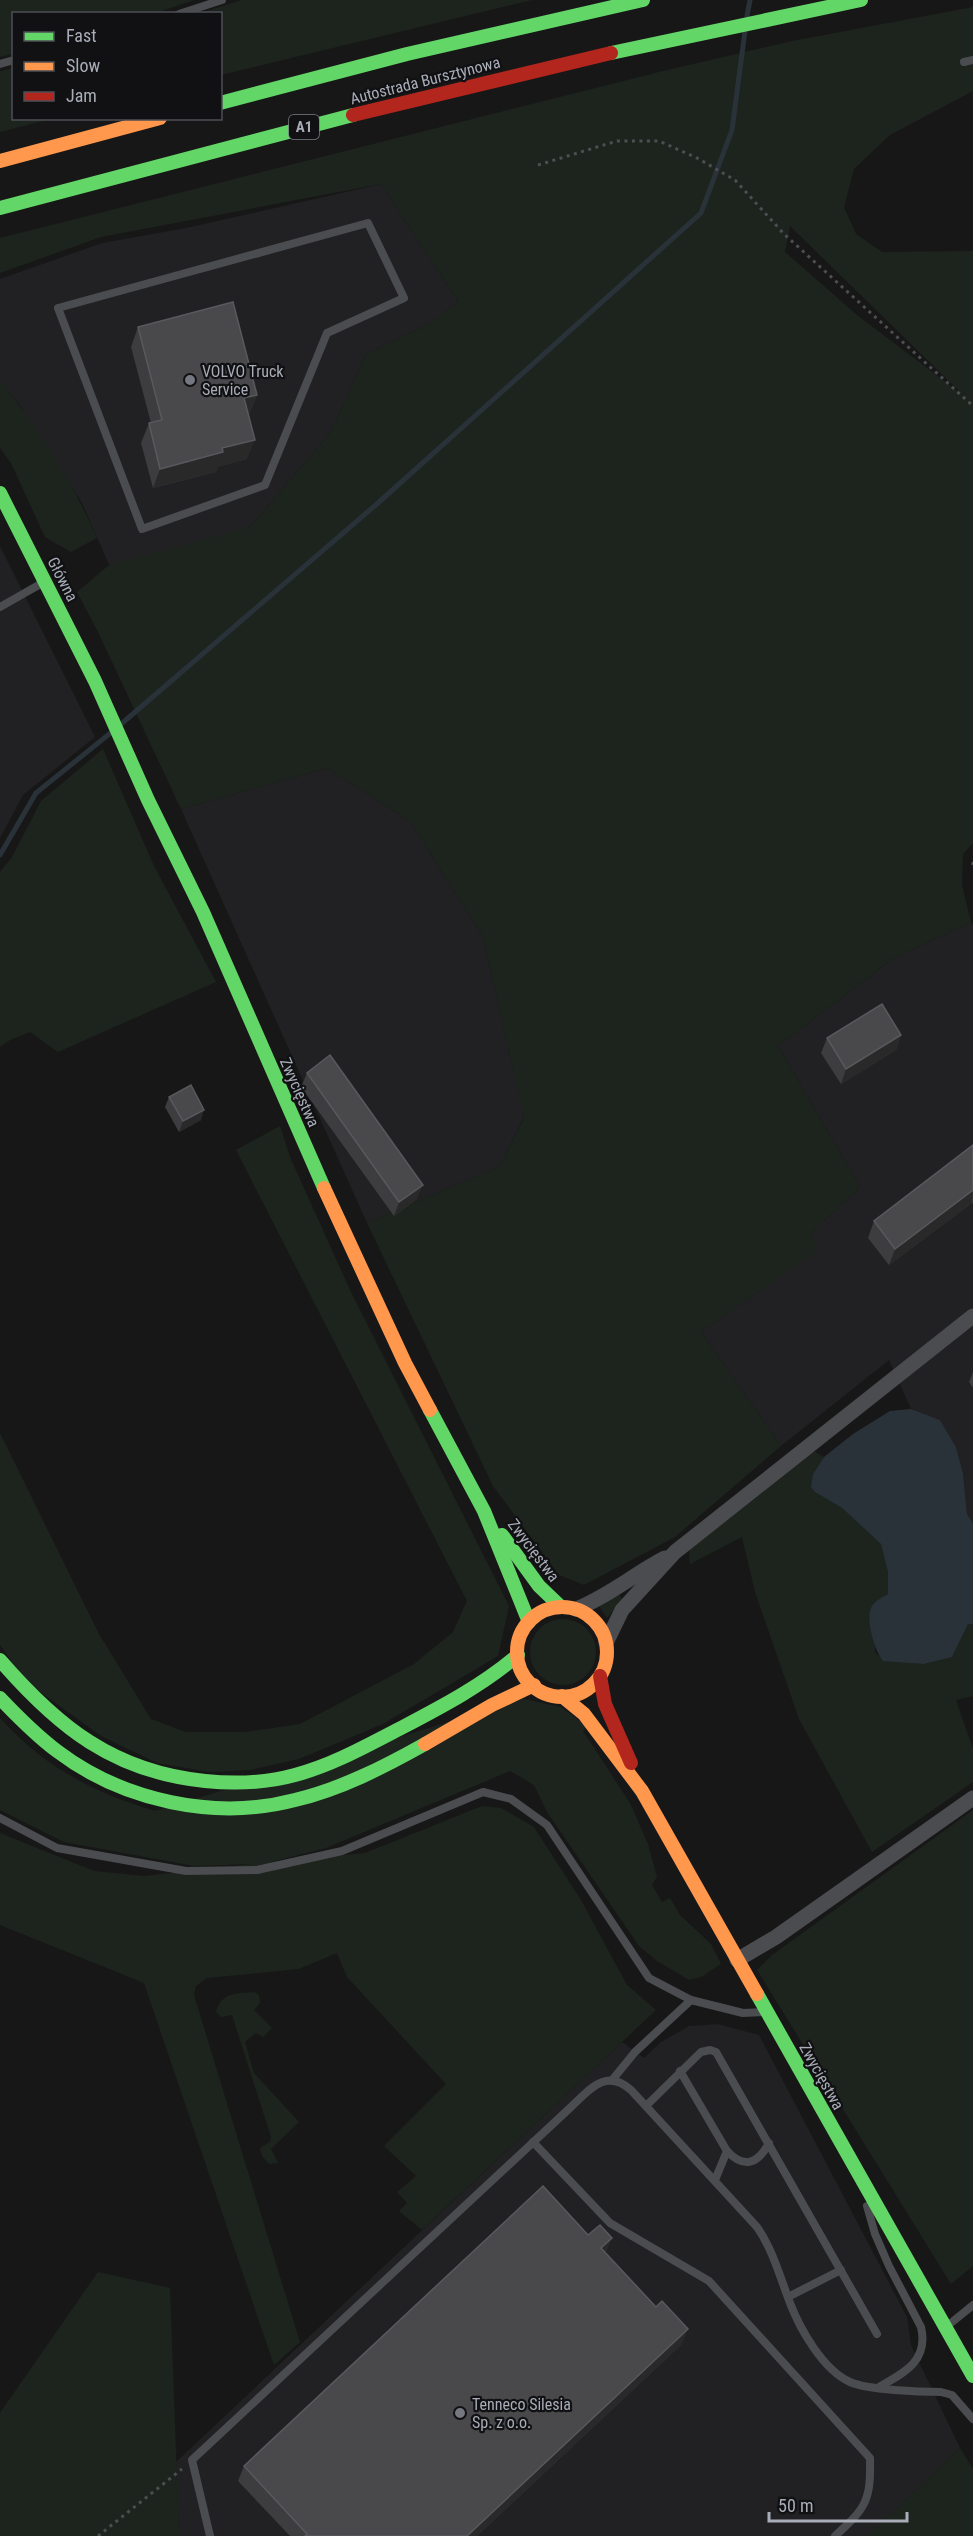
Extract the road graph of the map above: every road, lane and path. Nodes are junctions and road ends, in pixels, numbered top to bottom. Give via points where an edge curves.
1 (222, 0) edge
2 (643, 0) edge
3 (861, 0) edge
4 (184, 12) edge
5 (973, 60) edge
6 (964, 62) dead end
7 (222, 102) edge
8 (153, 120) edge
9 (0, 161) edge
10 (538, 165) dead end
11 (0, 208) edge
12 (973, 406) edge
13 (0, 493) edge
14 (142, 530) joint
15 (46, 581) junction
16 (0, 607) edge
17 (95, 681) joint
18 (973, 861) edge
19 (973, 868) edge
20 (973, 1316) edge
21 (484, 1511) junction
22 (675, 1552) junction
23 (569, 1608) junction
24 (529, 1622) junction
25 (606, 1643) junction
26 (518, 1654) junction
27 (0, 1660) edge
28 (600, 1676) junction
29 (534, 1685) junction
30 (562, 1696) junction
31 (0, 1698) edge
32 (642, 1791) junction
33 (973, 1798) edge
34 (0, 1818) edge
35 (737, 1960) junction
36 (691, 2000) junction
37 (767, 2012) junction
38 (680, 2071) junction
39 (613, 2079) junction
40 (646, 2106) junction
41 (533, 2142) junction
42 (769, 2143) junction
43 (727, 2151) junction
44 (857, 2171) junction
45 (715, 2180) junction
46 (841, 2270) junction
47 (788, 2297) junction
48 (973, 2305) edge
49 (945, 2328) junction
50 (877, 2334) dead end
51 (973, 2376) edge
52 (879, 2387) junction
53 (973, 2419) edge
54 (192, 2460) junction
55 (98, 2536) edge
56 (210, 2536) edge
57 (836, 2536) edge

1 - 4 lane
2 - 7 main road, Autostrada Bursztynowa via 407,54
3 - 11 main road, Autostrada Bursztynowa / A1 via 422,97
5 - 6 lane
8 - 9 main road
10 - 12 path via 617,141 658,141 735,180 784,234
13 - 15 main road, Główna
14 - 14 lane via 58,308 368,223 404,298 327,333 265,484
15 - 16 lane
15 - 17 main road, Główna
17 - 21 main road, Zwycięstwa via 354,1255 405,1363
18 - 19 path
20 - 22 street
21 - 23 main road, Zwycięstwa via 539,1586
21 - 24 main road, Zwycięstwa
22 - 23 street via 601,1599
22 - 25 street via 622,1610
23 - 24 main road via 544,1611
23 - 25 main road via 588,1615 598,1625
24 - 26 main road via 521,1635
25 - 28 main road via 606,1660
26 - 27 main road via 479,1685 364,1748 293,1775 226,1782 188,1781 153,1774 114,1759 78,1738 47,1713
26 - 29 main road via 521,1669
28 - 30 main road via 575,1695
28 - 32 main road, Zwycięstwa via 605,1704
29 - 30 main road
29 - 31 main road via 371,1772 319,1794 250,1808 203,1807 127,1791 65,1760
30 - 32 main road, Zwycięstwa via 584,1714
32 - 35 main road, Zwycięstwa
33 - 35 street via 776,1937
34 - 36 lane via 57,1848 186,1871 257,1870 342,1851 483,1792 512,1799 547,1825 649,1978
35 - 37 main road, Zwycięstwa
36 - 37 lane via 743,2013
36 - 39 lane via 634,2052
37 - 44 main road, Zwycięstwa
38 - 40 lane
38 - 42 lane via 701,2052 716,2052
38 - 43 lane
39 - 40 lane via 624,2084
39 - 41 lane via 593,2087
40 - 45 lane
41 - 54 lane
41 - 57 lane via 610,2223 709,2281 870,2458 870,2482 861,2512
42 - 43 lane via 762,2155 746,2163 737,2161
42 - 46 lane
43 - 45 lane
44 - 49 main road, Zwycięstwa
44 - 52 lane via 875,2234 923,2338 918,2357 908,2370
45 - 47 lane via 763,2236
46 - 47 lane
46 - 50 lane
47 - 52 lane via 804,2336 837,2373 856,2384
48 - 49 lane
49 - 51 main road, Zwycięstwa
52 - 53 lane via 952,2395
54 - 55 path
54 - 56 lane

